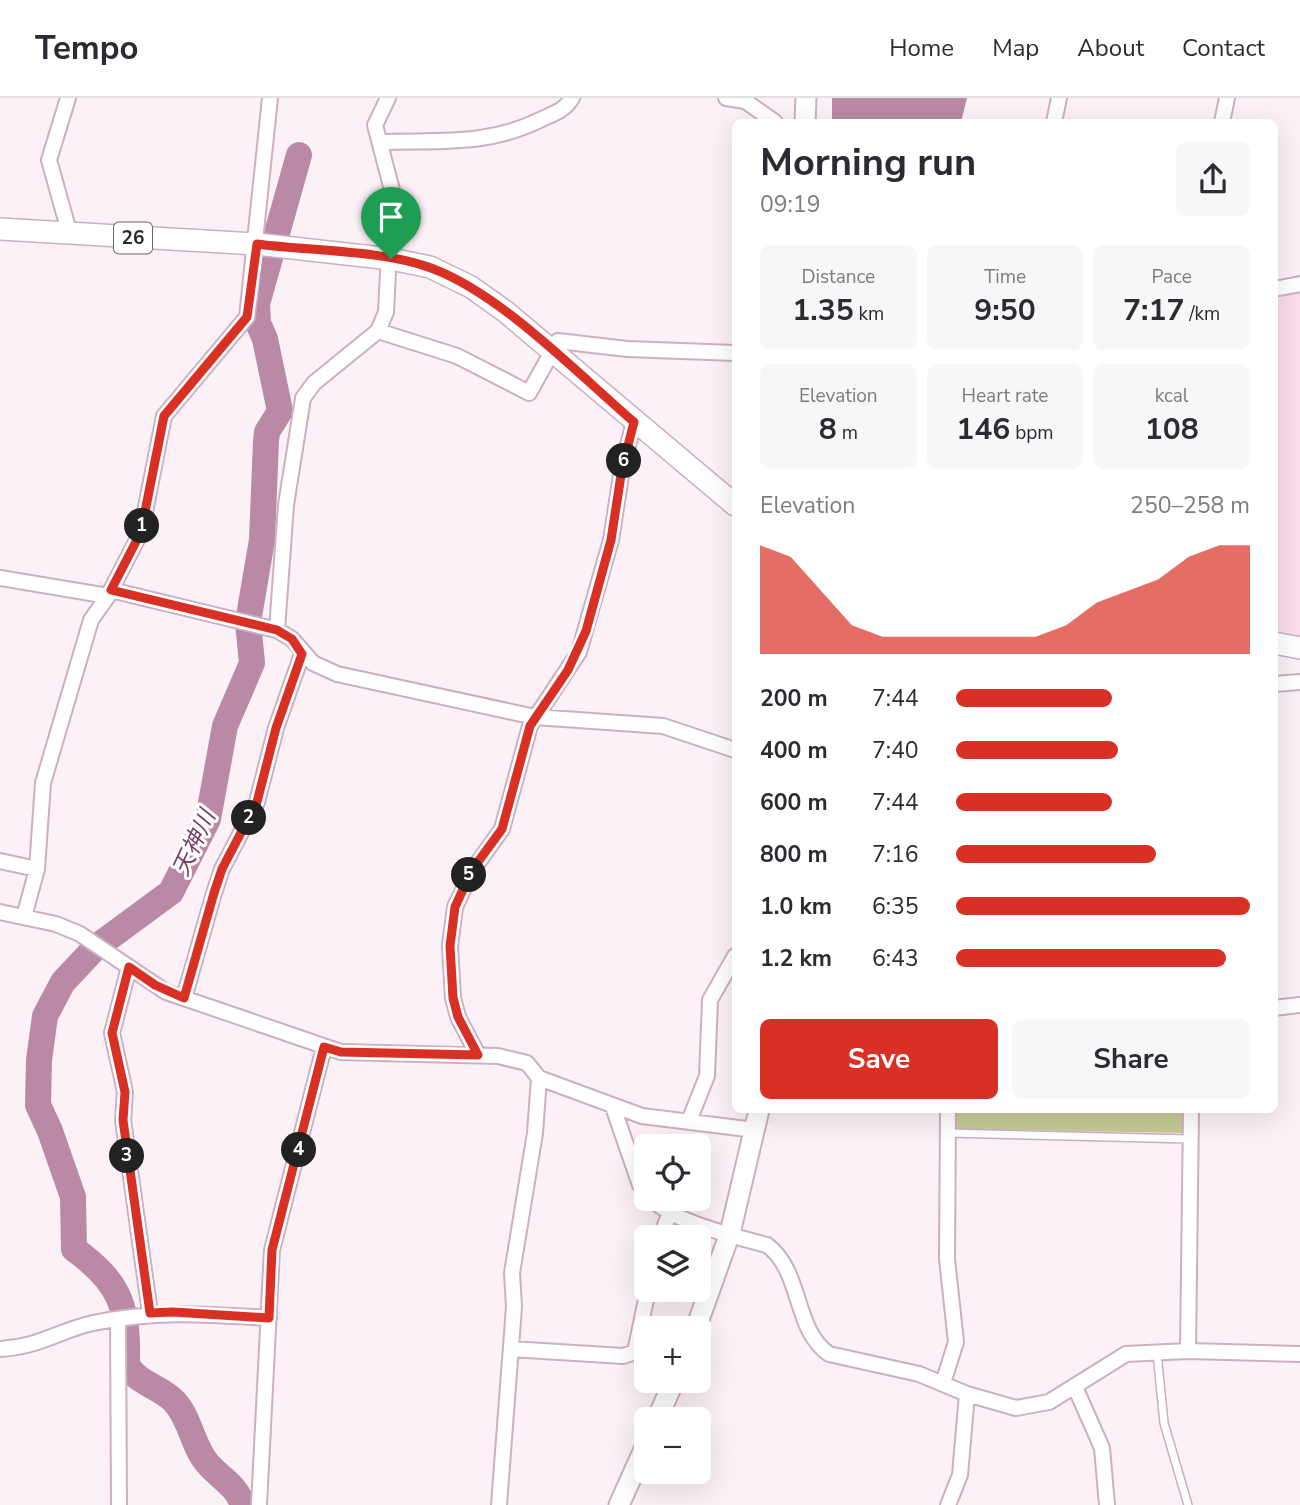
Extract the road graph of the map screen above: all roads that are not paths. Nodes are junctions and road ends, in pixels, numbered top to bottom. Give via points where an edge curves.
1 (68, 98) edge
2 (270, 98) edge
3 (388, 98) edge
4 (572, 98) edge
5 (726, 98) edge
6 (806, 98) edge
7 (1059, 98) edge
8 (1227, 98) edge
9 (771, 119) edge
10 (805, 119) edge
11 (1055, 119) edge
12 (1223, 119) edge
13 (382, 142) junction
14 (0, 229) edge
15 (70, 235) junction
16 (268, 246) junction
17 (391, 259) junction
18 (1300, 284) edge
19 (1278, 288) edge
20 (378, 331) junction
21 (551, 351) junction
22 (732, 353) edge
23 (634, 422) junction
24 (732, 503) edge
25 (0, 578) edge
26 (110, 593) junction
27 (277, 630) junction
28 (1278, 644) edge
29 (1300, 648) edge
30 (302, 654) junction
31 (1300, 682) edge
32 (1278, 684) edge
33 (535, 718) junction
34 (732, 750) edge
35 (0, 861) edge
36 (37, 869) junction
37 (0, 912) edge
38 (24, 916) junction
39 (732, 961) edge
40 (129, 967) junction
41 (184, 998) junction
42 (1300, 1005) edge
43 (1278, 1008) edge
44 (324, 1047) junction
45 (478, 1055) junction
46 (539, 1078) junction
47 (613, 1107) junction
48 (758, 1113) edge
49 (948, 1113) edge
50 (1191, 1113) edge
51 (689, 1121) junction
52 (755, 1130) junction
53 (948, 1133) junction
54 (1191, 1139) junction
55 (634, 1168) edge
56 (670, 1212) joint
57 (665, 1225) edge
58 (730, 1233) junction
59 (645, 1302) edge
60 (150, 1313) junction
61 (700, 1316) edge
62 (269, 1318) junction
63 (118, 1320) junction
64 (0, 1349) edge
65 (511, 1349) junction
66 (1188, 1351) junction
67 (1157, 1353) junction
68 (1300, 1354) edge
69 (943, 1383) junction
70 (1075, 1387) junction
71 (967, 1394) junction
72 (634, 1472) edge
73 (119, 1505) edge
74 (259, 1505) edge
75 (499, 1505) edge
76 (619, 1505) edge
77 (948, 1505) edge
78 (1107, 1505) edge
79 (1188, 1505) edge

1 - 15 street via 49,160
2 - 16 street
3 - 13 street via 375,125
4 - 13 street via 567,107 513,134 480,140
5 - 9 street via 745,101
6 - 10 main road
7 - 11 street
8 - 12 street
13 - 17 street via 392,190
14 - 15 main road, 26
15 - 16 main road, 26
16 - 17 main road, 26
16 - 26 street via 247,317 164,416 141,532
17 - 20 street via 386,312
17 - 21 main road, 26 via 430,267 471,287
18 - 19 street
20 - 21 street via 457,356 529,393
20 - 27 street via 314,383 303,398 286,505
21 - 22 street via 558,341
21 - 23 main road, 26
23 - 24 main road, 26
23 - 33 street via 615,521 586,631 568,670
25 - 26 street
26 - 27 street
26 - 36 street via 86,634 43,783
27 - 30 street via 292,639
28 - 29 main road
30 - 33 street via 337,674
30 - 41 street via 257,802 222,869
31 - 32 street
33 - 34 street via 663,726
33 - 45 street via 502,829 472,870 455,907 450,946 453,998
35 - 36 street
36 - 38 street
37 - 38 street
38 - 40 street via 80,934
39 - 51 street via 710,1000 707,1076
40 - 41 street
40 - 60 street via 112,1033 125,1092 123,1120
41 - 44 street
42 - 43 street
44 - 45 street via 341,1052
44 - 62 street via 272,1250
45 - 46 street via 527,1063
46 - 47 street
46 - 65 street via 535,1133 512,1273
47 - 51 street via 642,1116
47 - 55 street
48 - 52 main road
49 - 53 street
50 - 54 street
51 - 52 street
52 - 58 main road
53 - 54 lane
53 - 69 street via 947,1259 956,1342
54 - 66 street
56 - 57 street
56 - 58 street
58 - 61 main road
58 - 69 street via 776,1252 788,1269 820,1348
59 - 65 street via 635,1352 623,1356
60 - 62 street
60 - 63 street
62 - 74 street
63 - 64 street via 90,1324 39,1344
63 - 73 street
65 - 75 street
66 - 67 street
66 - 68 street
67 - 70 street via 1126,1354
67 - 79 lane via 1164,1423
69 - 71 street
70 - 71 street via 1049,1402 1016,1408
70 - 78 street via 1102,1448
71 - 77 street via 960,1475
72 - 76 main road

